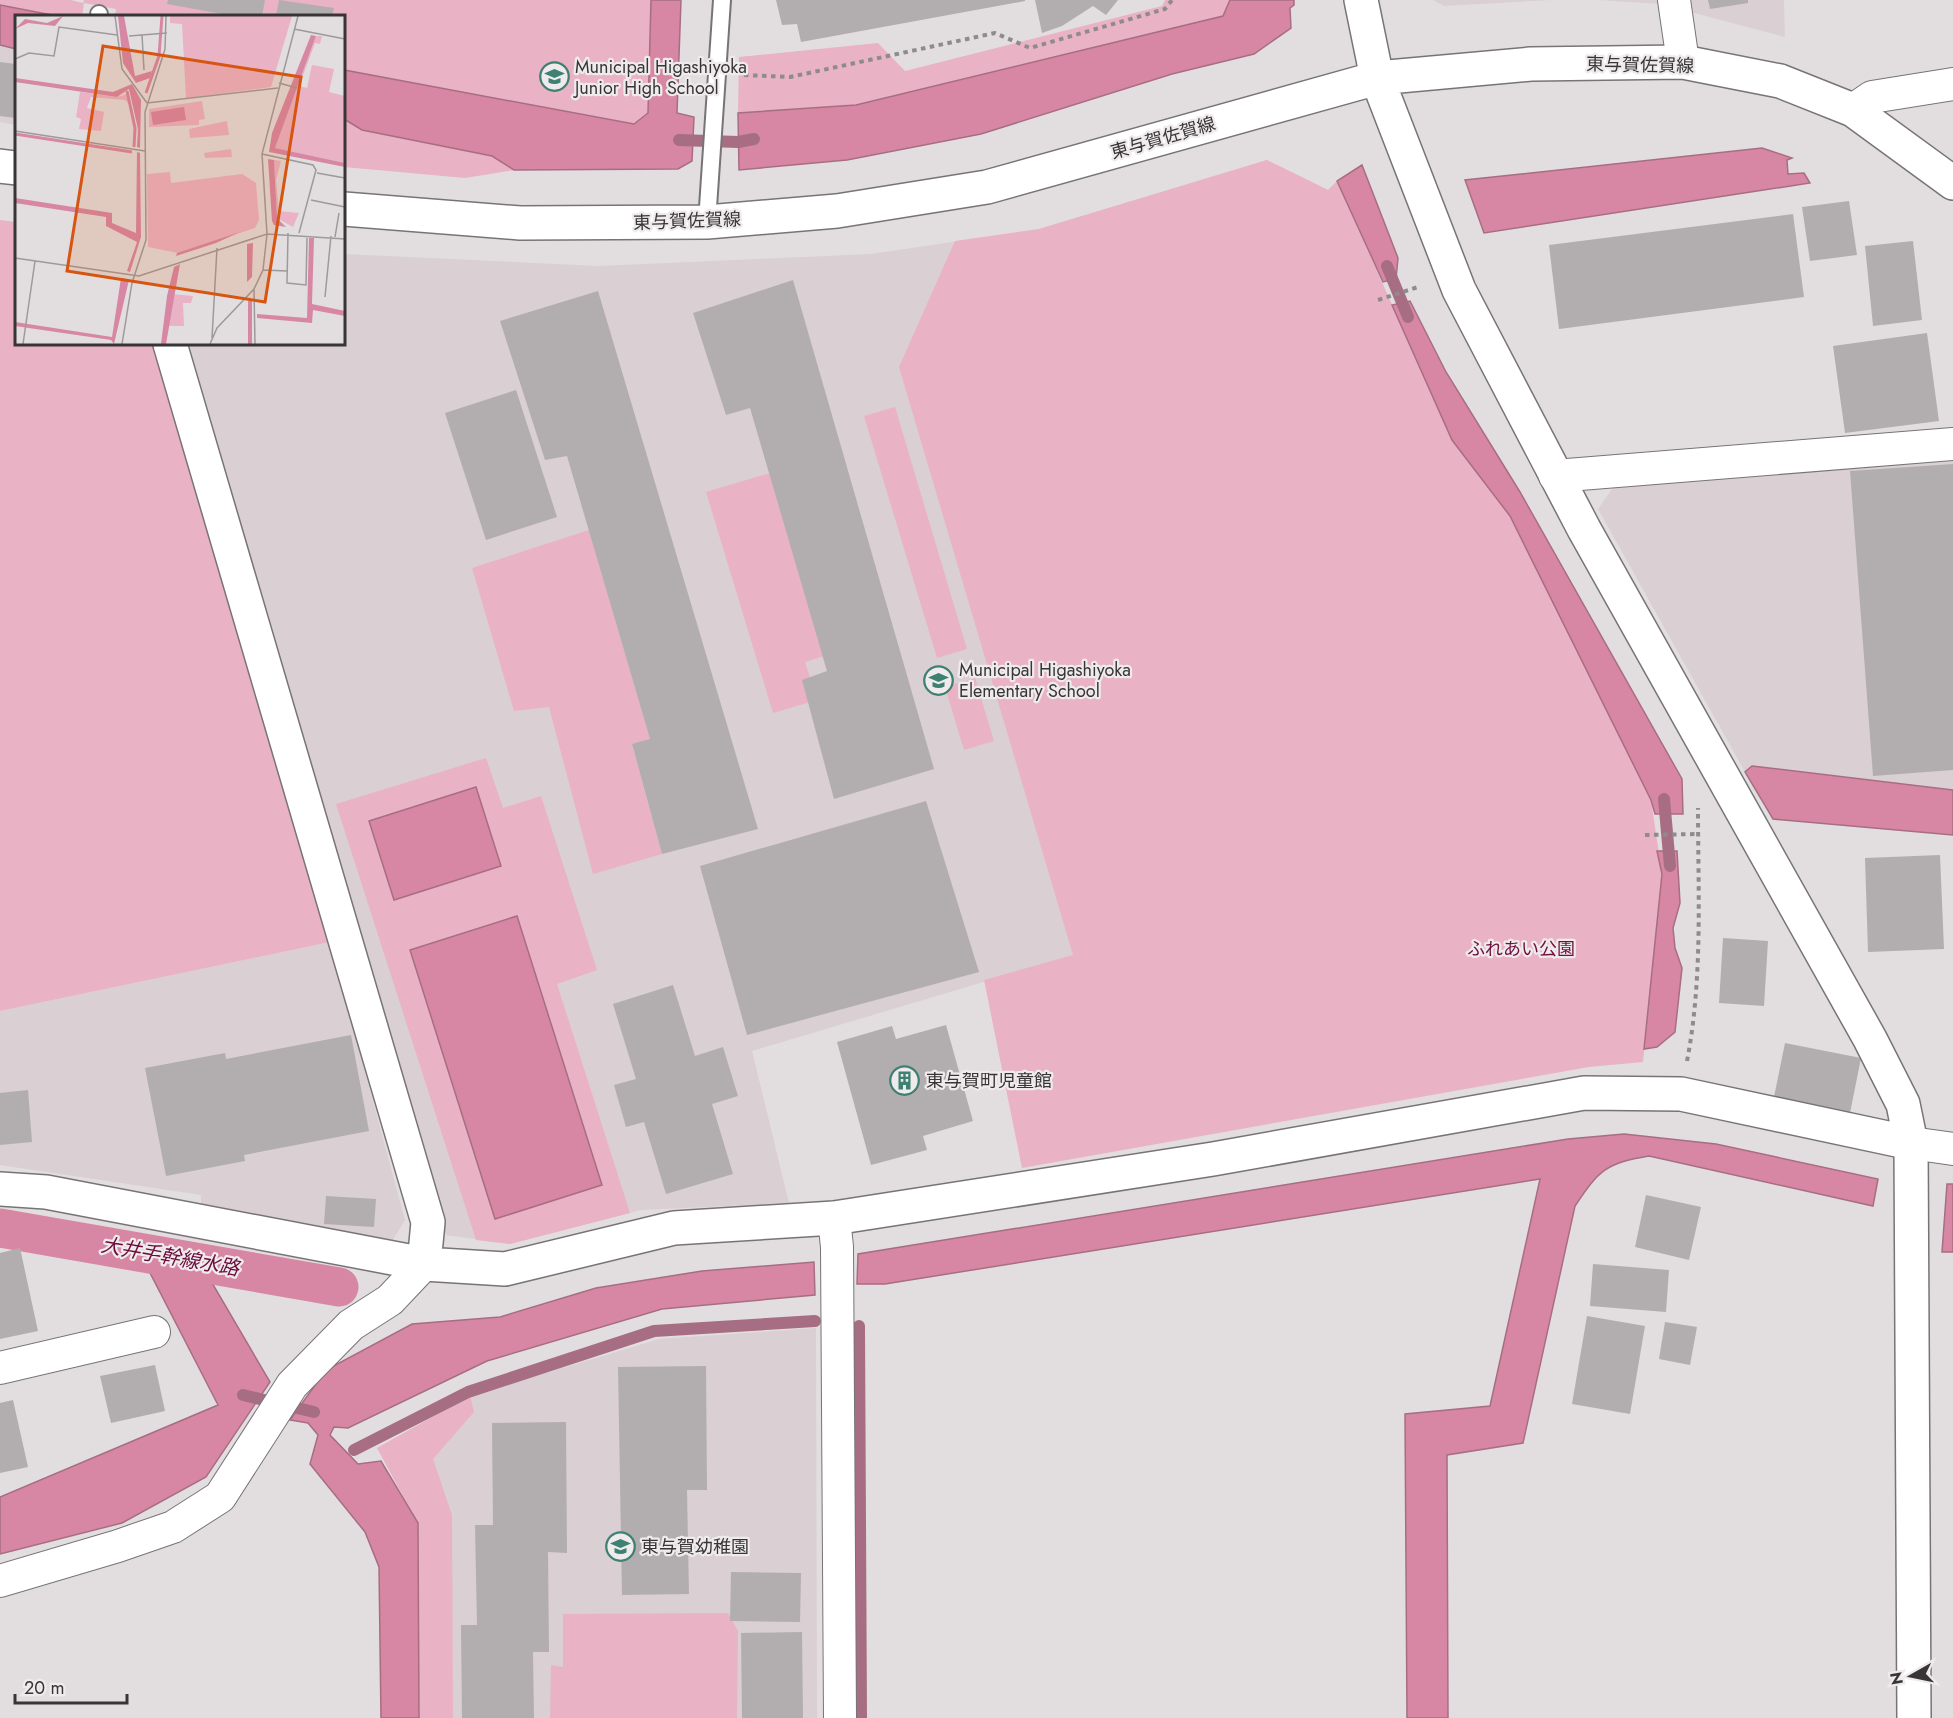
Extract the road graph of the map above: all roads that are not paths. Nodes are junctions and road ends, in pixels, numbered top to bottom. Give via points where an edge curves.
1 (722, 0) edge
2 (1361, 0) edge
3 (1674, 0) edge
4 (1683, 62) junction
5 (1377, 78) junction
6 (1953, 84) edge
7 (1853, 110) junction
8 (0, 166) edge
9 (15, 168) edge
10 (1953, 183) edge
11 (345, 209) edge
12 (707, 222) junction
13 (170, 345) edge
14 (1953, 444) edge
15 (1556, 476) junction
16 (1911, 1143) junction
17 (1953, 1149) edge
18 (0, 1189) edge
19 (834, 1218) junction
20 (424, 1264) junction
21 (154, 1332) dead end
22 (0, 1368) edge
23 (0, 1581) edge
24 (840, 1718) edge
25 (1914, 1718) edge

1 - 12 lane
2 - 5 street
3 - 4 street
4 - 5 street, 東与賀佐賀線 via 1531,64
4 - 7 street, 東与賀佐賀線 via 1780,81
5 - 12 street, 東与賀佐賀線 via 987,187 837,212
5 - 15 street via 1459,290
6 - 7 street via 1872,97
7 - 10 street, 東与賀佐賀線
8 - 9 street
11 - 12 street, 東与賀佐賀線 via 520,223
13 - 20 street via 428,1222
14 - 15 street
15 - 16 street via 1870,1039 1903,1104
16 - 17 street
16 - 19 street via 1681,1095 1584,1093 1213,1159
16 - 25 street
18 - 20 street via 46,1192
19 - 20 street via 674,1228 505,1269
19 - 24 street via 838,1259
20 - 23 street via 390,1300 351,1325 292,1385 220,1497 173,1527
21 - 22 street

